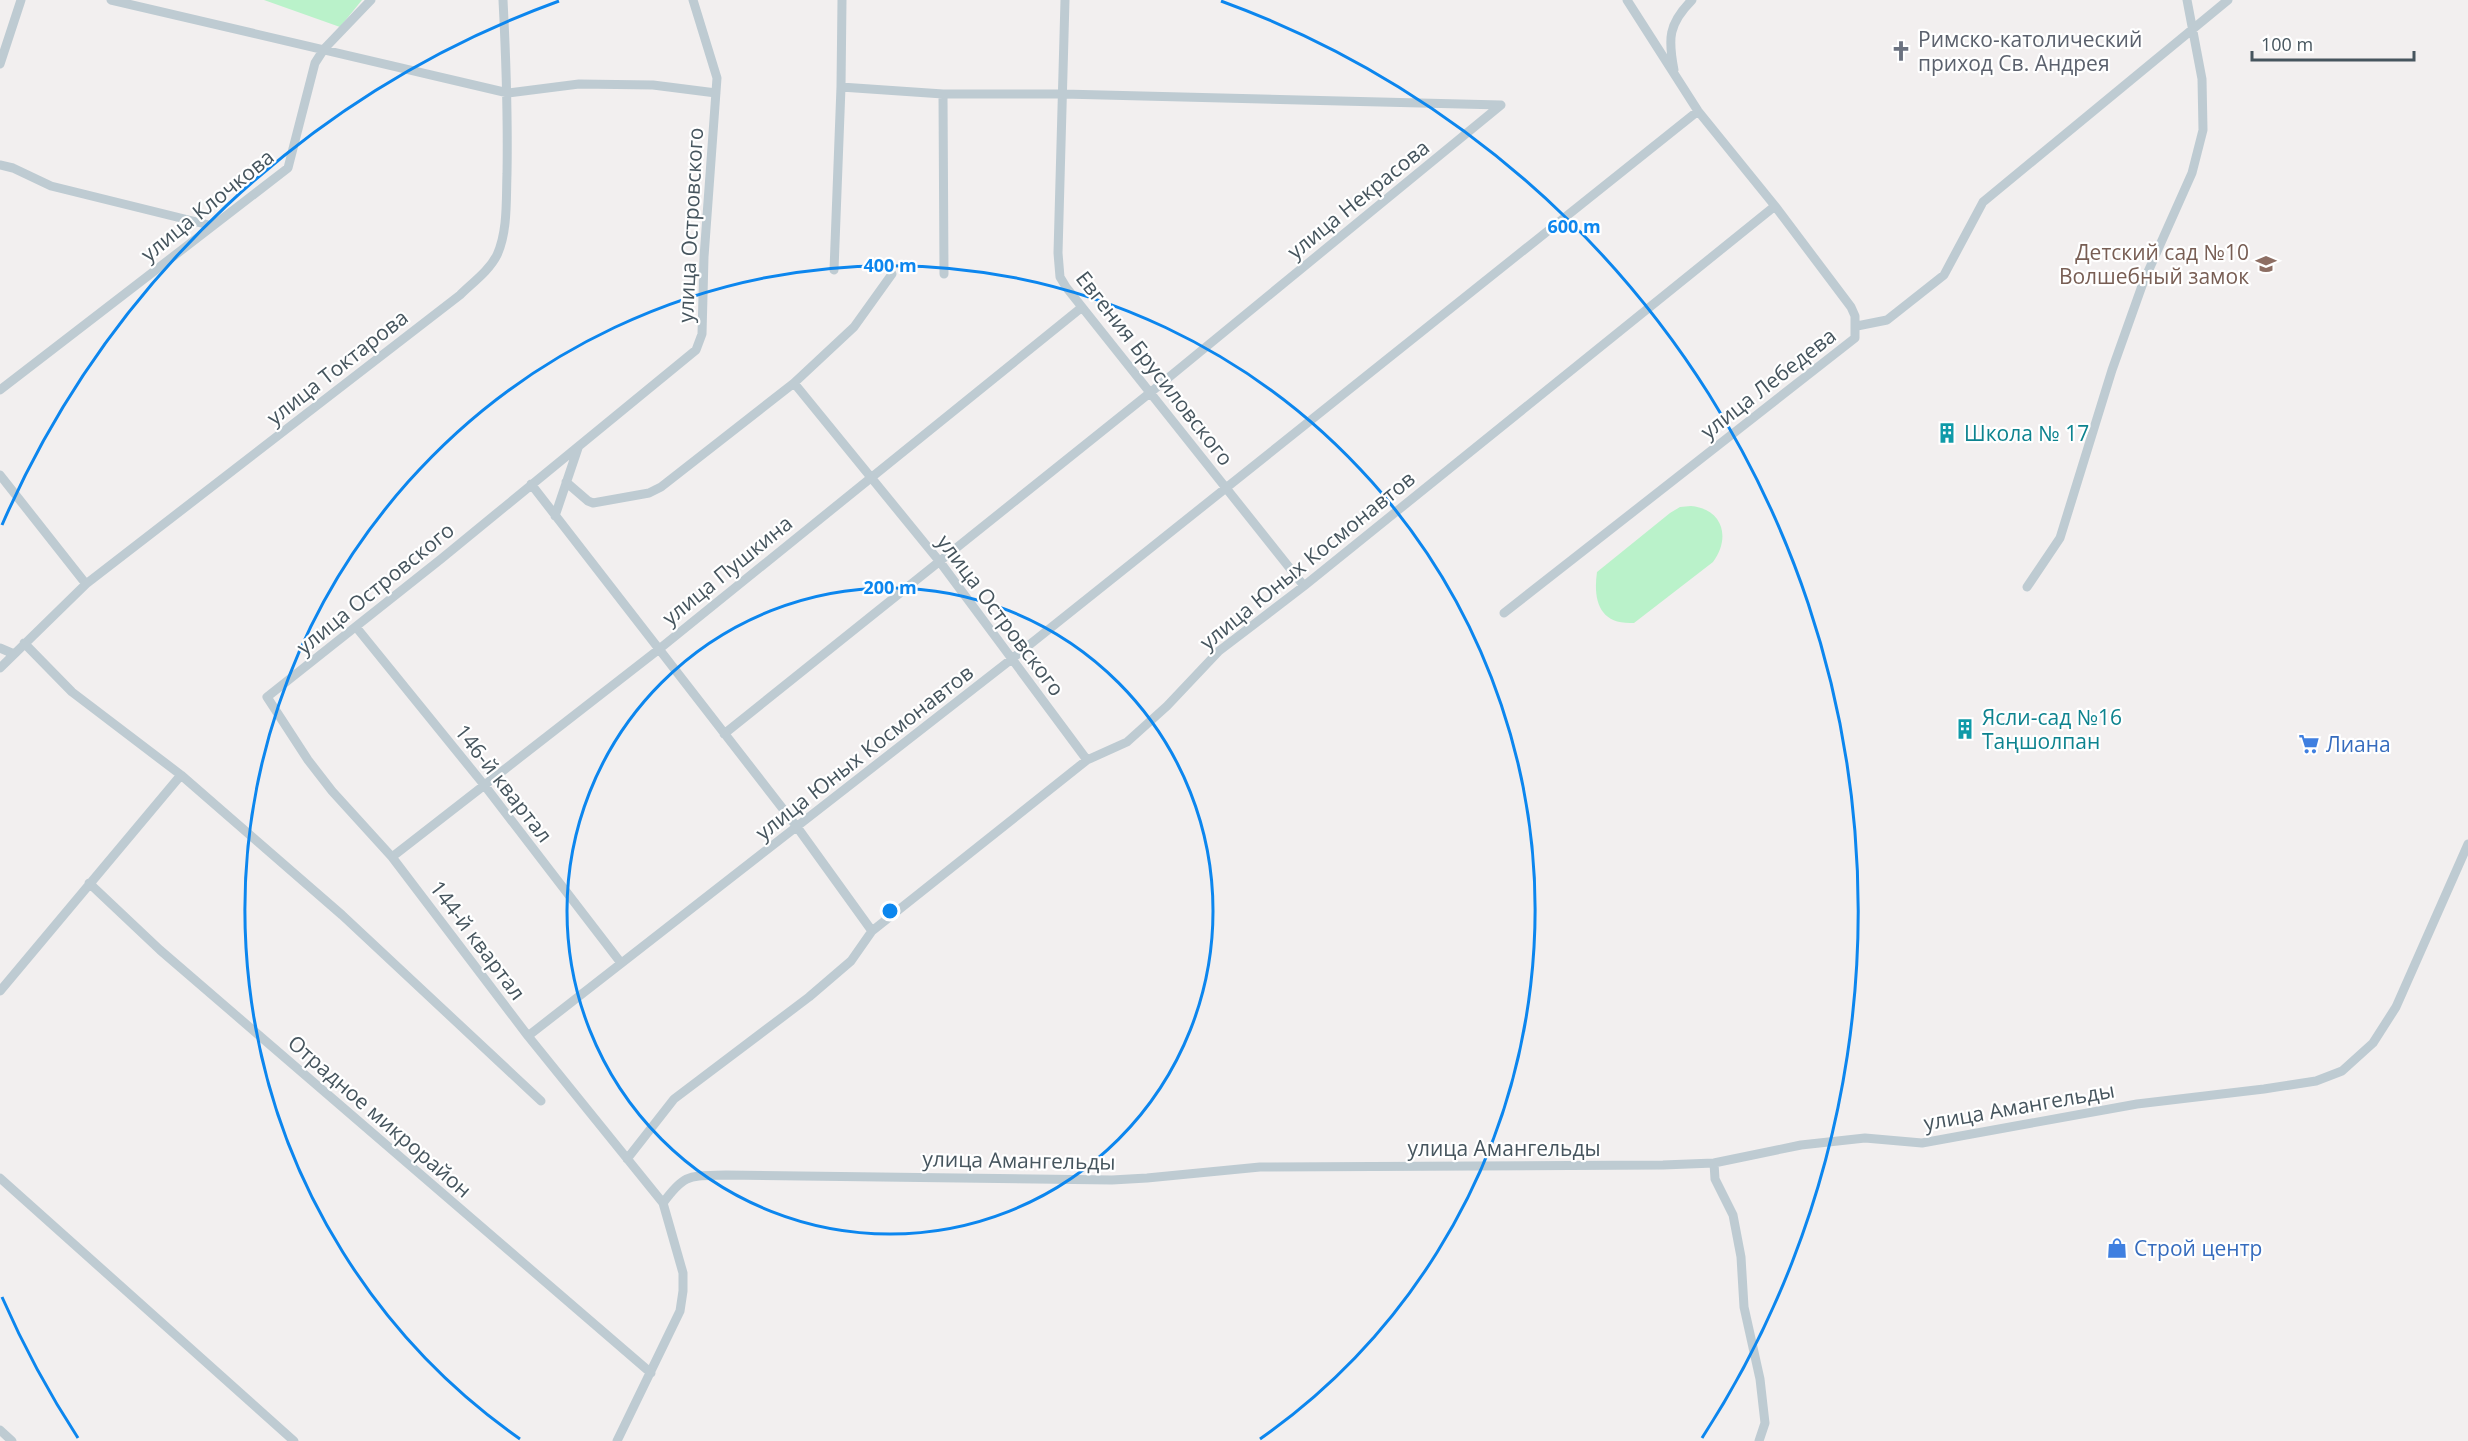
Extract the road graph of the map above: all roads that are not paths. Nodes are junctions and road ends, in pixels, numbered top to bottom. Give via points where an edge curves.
1 (21, 0) edge
2 (111, 0) edge
3 (370, 0) edge
4 (503, 0) edge
5 (693, 0) edge
6 (842, 0) edge
7 (1065, 0) edge
8 (1627, 0) edge
9 (1692, 0) edge
10 (2187, 0) edge
11 (2228, 0) edge
12 (2193, 28) junction
13 (324, 49) junction
14 (0, 64) edge
15 (1675, 73) junction
16 (841, 87) junction
17 (508, 93) junction
18 (716, 93) junction
19 (943, 94) junction
20 (1063, 94) junction
21 (1698, 111) junction
22 (0, 165) edge
23 (1775, 206) junction
24 (213, 226) junction
25 (834, 270) dead end
26 (892, 274) dead end
27 (944, 274) dead end
28 (1081, 308) junction
29 (1857, 326) junction
30 (794, 383) junction
31 (0, 390) edge
32 (1150, 392) junction
33 (579, 446) junction
34 (0, 475) edge
35 (869, 478) junction
36 (566, 482) junction
37 (531, 484) junction
38 (1225, 487) junction
39 (555, 516) junction
40 (940, 562) junction
41 (86, 584) junction
42 (1304, 586) junction
43 (2026, 587) dead end
44 (1504, 613) dead end
45 (356, 627) junction
46 (24, 643) junction
47 (0, 648) edge
48 (658, 650) junction
49 (14, 654) junction
50 (1013, 658) junction
51 (0, 668) edge
52 (267, 697) joint
53 (724, 734) junction
54 (1087, 760) junction
55 (181, 776) junction
56 (485, 786) junction
57 (797, 827) junction
58 (2468, 844) edge
59 (392, 857) junction
60 (89, 883) junction
61 (872, 931) junction
62 (621, 963) junction
63 (0, 991) edge
64 (528, 1036) junction
65 (541, 1101) dead end
66 (627, 1159) junction
67 (1714, 1163) junction
68 (0, 1178) edge
69 (663, 1203) junction
70 (651, 1373) junction
71 (0, 1430) edge
72 (12, 1441) edge
73 (294, 1441) edge
74 (617, 1441) edge
75 (1759, 1441) edge

1 - 14 street
2 - 13 street
3 - 13 street, улица Клочкова
4 - 17 street, улица Токтарова
5 - 18 street, улица Островского via 717,78
6 - 16 street
7 - 20 street, Евгения Брусиловского
8 - 15 street, улица Лебедева
9 - 15 street, улица Лебедева via 1677,18 1669,39
10 - 12 street
11 - 12 street
12 - 29 street via 1983,202 1944,275 1887,320
12 - 43 street via 2202,79 2203,130 2192,173 2143,283 2109,377 2060,538
13 - 17 street
13 - 24 street, улица Клочкова via 315,63 288,168
15 - 21 street, улица Лебедева
16 - 19 street, улица Некрасова
16 - 25 street
17 - 18 street via 579,84 652,85
17 - 41 street, улица Токтарова via 504,219 497,255 488,267 451,303
18 - 33 street, улица Островского via 702,334 696,350
19 - 20 street, улица Некрасова
19 - 27 street
20 - 28 street, Евгения Брусиловского via 1058,254 1060,277
20 - 32 street, улица Некрасова via 1501,105
21 - 23 street, улица Лебедева
21 - 38 street, улица Юных Космонавтов
22 - 24 street via 51,186
23 - 29 street, улица Лебедева via 1851,307
23 - 42 street, улица Юных Космонавтов
24 - 31 street, улица Клочкова
26 - 30 street via 854,327
28 - 32 street, Евгения Брусиловского
28 - 35 street, улица Пушкина
29 - 44 street, улица Лебедева via 1855,338
30 - 35 street, улица Островского
30 - 36 street via 649,493 593,503
32 - 38 street, Евгения Брусиловского
32 - 40 street, улица Некрасова
33 - 36 street
33 - 37 street, улица Островского
34 - 41 street
35 - 40 street, улица Островского
35 - 48 street, улица Пушкина
36 - 39 street
37 - 39 street
37 - 45 street, улица Островского
38 - 42 street, Евгения Брусиловского
38 - 50 street, улица Юных Космонавтов
39 - 48 street
40 - 50 street, улица Островского
40 - 53 street, улица Некрасова
41 - 46 street, улица Токтарова
42 - 54 street, улица Юных Космонавтов via 1219,651 1127,742
45 - 52 street, улица Островского
45 - 56 street, 146-й квартал
46 - 49 street, улица Токтарова
46 - 55 street via 72,692
47 - 49 street
48 - 53 street
48 - 56 street, улица Пушкина
49 - 51 street, улица Токтарова
50 - 54 street, улица Островского
50 - 57 street, улица Юных Космонавтов
52 - 59 street, 144-й квартал via 308,760
53 - 57 street
54 - 61 street, улица Юных Космонавтов
55 - 60 street
55 - 65 street via 342,915
56 - 59 street, улица Пушкина
56 - 62 street, 146-й квартал
57 - 61 street
57 - 62 street, улица Юных Космонавтов
58 - 67 street, улица Амангельды via 2396,1007 2373,1043 2342,1071 2316,1081 2137,1104 1922,1143 1865,1138 1801,1145
59 - 64 street, 144-й квартал
60 - 63 street
60 - 70 street, Отрадное микрорайон via 160,950
61 - 66 street, улица Юных Космонавтов via 851,961 809,997 674,1099
62 - 64 street, улица Юных Космонавтов
64 - 66 street, 144-й квартал
66 - 69 street, 144-й квартал
67 - 69 street, улица Амангельды via 1260,1167 1112,1179 700,1176 680,1181
67 - 75 street via 1715,1179 1733,1215 1741,1257 1744,1306 1765,1423
68 - 73 street
69 - 70 street via 683,1273 683,1291 680,1311
70 - 74 street
71 - 72 street

